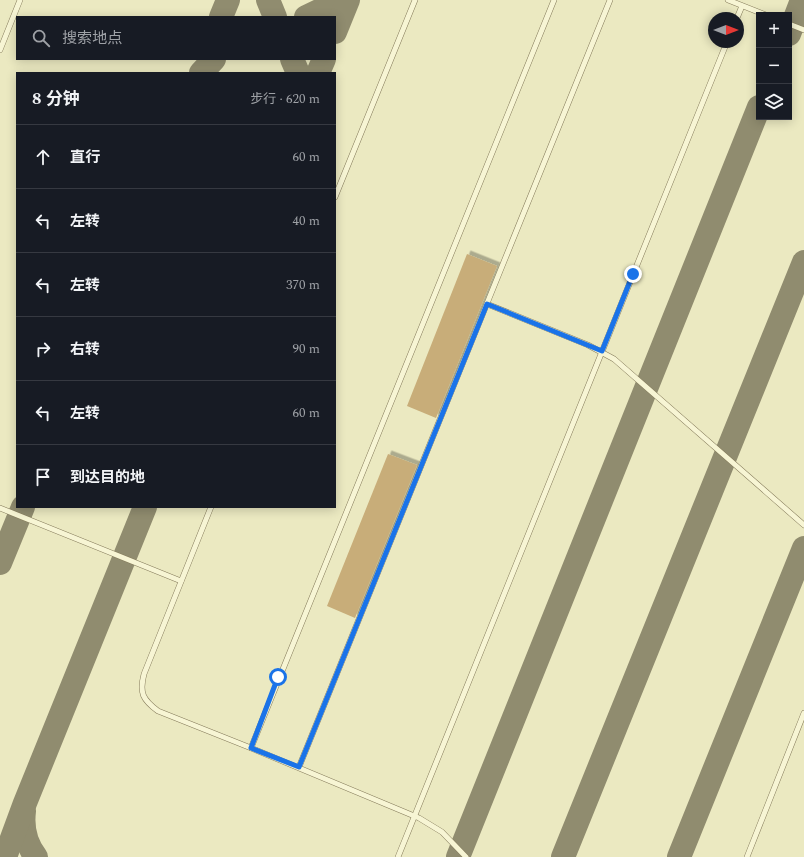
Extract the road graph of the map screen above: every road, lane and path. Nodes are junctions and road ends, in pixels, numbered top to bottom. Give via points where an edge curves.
1 (20, 0) edge
2 (415, 0) edge
3 (554, 0) edge
4 (610, 0) edge
5 (728, 0) edge
6 (742, 6) junction
7 (740, 12) edge
8 (758, 12) edge
9 (792, 25) edge
10 (804, 30) edge
11 (725, 48) edge
12 (0, 50) edge
13 (336, 195) edge
14 (487, 304) junction
15 (602, 351) junction
16 (0, 508) edge
17 (211, 508) edge
18 (804, 525) edge
19 (181, 581) junction
20 (804, 713) edge
21 (251, 748) junction
22 (299, 767) junction
23 (414, 816) junction
24 (398, 857) edge
25 (466, 857) edge
26 (747, 857) edge

1 - 12 lane
2 - 13 lane
3 - 21 lane
4 - 14 lane
5 - 6 lane
6 - 7 lane
6 - 8 lane
9 - 10 lane
11 - 15 lane
14 - 15 lane
14 - 22 lane
15 - 18 lane via 627,368
15 - 23 lane
16 - 19 lane
17 - 19 lane
19 - 21 lane via 144,674 143,696 147,703 158,711
20 - 26 lane
21 - 22 lane
22 - 23 lane
23 - 24 lane
23 - 25 lane via 442,832

